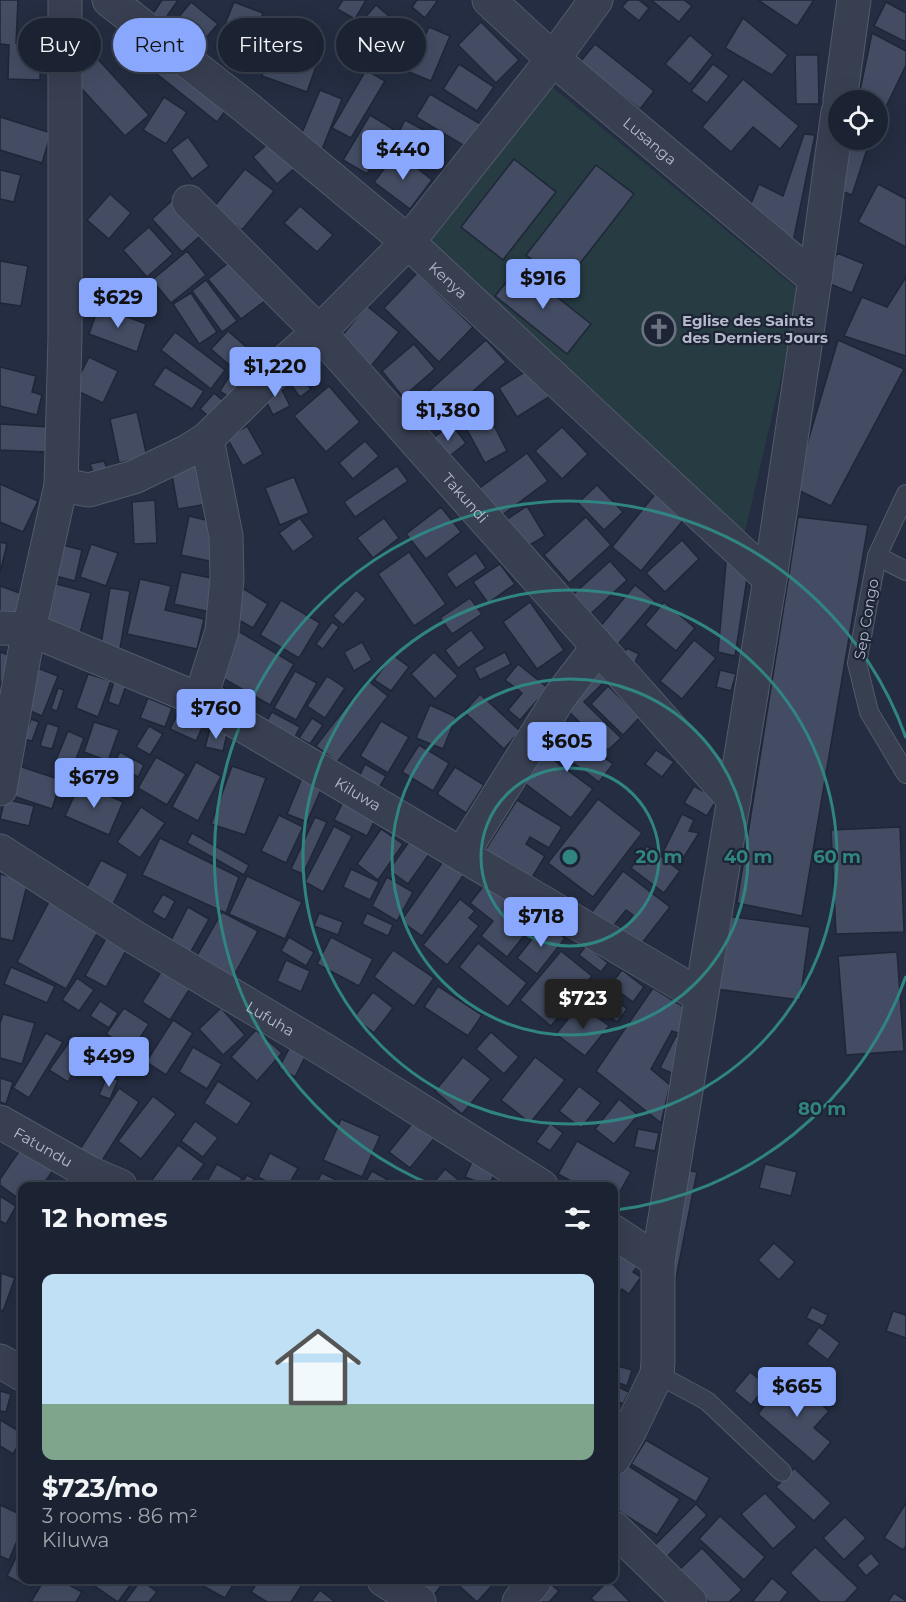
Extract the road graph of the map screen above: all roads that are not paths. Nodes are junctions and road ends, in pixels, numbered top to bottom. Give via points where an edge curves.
1 (65, 0) edge
2 (109, 0) edge
3 (489, 0) edge
4 (596, 0) edge
5 (854, 0) edge
6 (553, 59) junction
7 (841, 90) edge
8 (833, 150) edge
9 (189, 202) dead end
10 (408, 242) junction
11 (815, 279) junction
12 (319, 332) junction
13 (207, 439) junction
14 (61, 485) junction
15 (906, 494) edge
16 (877, 556) junction
17 (906, 572) edge
18 (770, 579) junction
19 (14, 629) edge
20 (598, 647) junction
21 (200, 700) junction
22 (906, 774) edge
23 (0, 789) edge
24 (734, 800) junction
25 (0, 851) edge
26 (462, 854) junction
27 (701, 996) junction
28 (0, 1122) edge
29 (518, 1181) edge
30 (111, 1182) edge
31 (618, 1235) edge
32 (658, 1261) junction
33 (0, 1361) edge
34 (18, 1372) edge
35 (657, 1374) junction
36 (618, 1451) edge
37 (782, 1472) dead end
38 (618, 1532) edge
39 (390, 1584) edge
40 (533, 1584) edge
41 (419, 1602) edge
42 (519, 1602) edge
43 (690, 1602) edge

1 - 14 street
2 - 10 street, Kenya
3 - 6 street, Lusanga
4 - 6 street
5 - 7 street
6 - 10 street
6 - 11 street, Lusanga
8 - 11 street
9 - 12 street, Takundi
10 - 12 street
10 - 18 street, Kenya
11 - 18 street
12 - 13 street
12 - 20 street, Takundi
13 - 14 street via 134,477 89,490
13 - 21 street via 226,536 227,579 222,631
14 - 19 street
15 - 16 lane, Sep Congo
16 - 17 lane
16 - 22 lane, Sep Congo via 857,663 869,712
18 - 24 street
19 - 21 street, Kiluwa
19 - 23 street
20 - 24 street, Takundi
20 - 26 street via 559,698
21 - 26 street, Kiluwa
24 - 27 street
25 - 29 street, Lufuha via 134,937 326,1051
26 - 27 street, Kiluwa
27 - 32 street
28 - 30 street, Fatundu
31 - 32 street
32 - 35 street
33 - 34 street
35 - 36 street
35 - 37 lane via 707,1401
38 - 43 street
39 - 41 street
40 - 42 street

